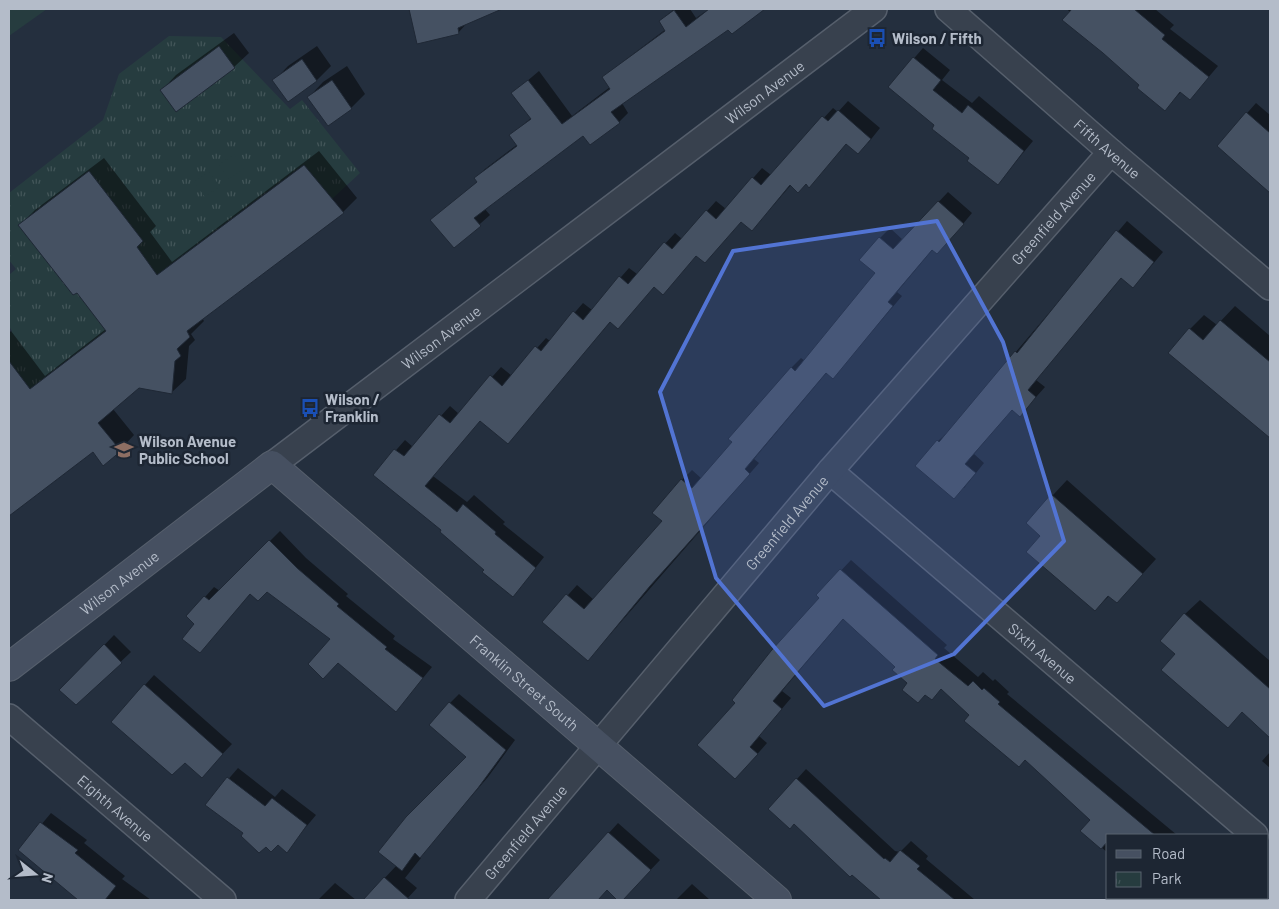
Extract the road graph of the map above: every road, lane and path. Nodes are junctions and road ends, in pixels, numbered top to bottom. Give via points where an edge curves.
1 (874, 9) edge
2 (948, 9) edge
3 (1111, 152) junction
4 (1270, 287) edge
5 (272, 465) junction
6 (830, 471) junction
7 (9, 667) edge
8 (9, 717) edge
9 (598, 748) junction
10 (1254, 834) edge
11 (223, 900) edge
12 (468, 900) edge
13 (777, 900) edge

1 - 5 street, Wilson Avenue
2 - 3 street, Fifth Avenue
3 - 4 street, Fifth Avenue
3 - 6 street, Greenfield Avenue
5 - 7 street, Wilson Avenue
5 - 9 street, Franklin Street South
6 - 9 street, Greenfield Avenue
6 - 10 street, Sixth Avenue
8 - 11 street, Eighth Avenue
9 - 12 street, Greenfield Avenue
9 - 13 street, Franklin Street South

